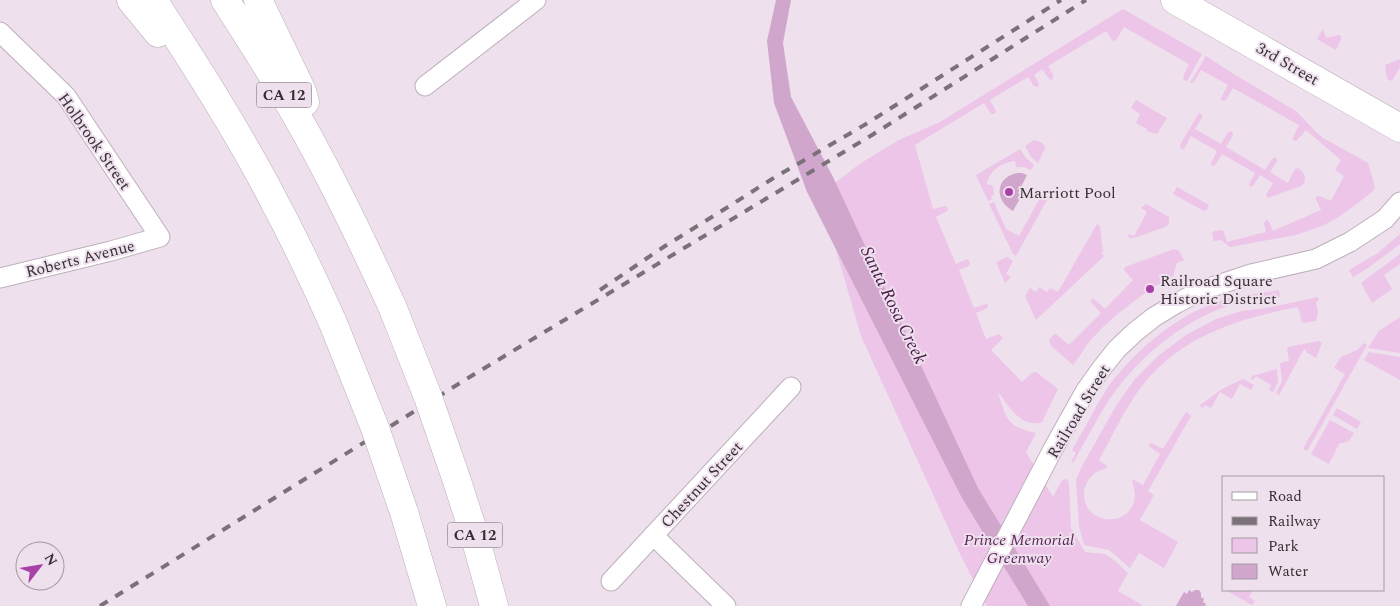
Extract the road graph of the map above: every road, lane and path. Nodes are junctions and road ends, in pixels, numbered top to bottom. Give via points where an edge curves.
1 (130, 0) edge
2 (153, 0) edge
3 (225, 0) edge
4 (258, 0) edge
5 (536, 0) edge
6 (1176, 0) edge
7 (0, 32) edge
8 (424, 86) dead end
9 (225, 113) junction
10 (1400, 128) edge
11 (338, 193) junction
12 (1400, 202) edge
13 (160, 237) joint
14 (0, 278) edge
15 (791, 387) dead end
16 (404, 512) junction
17 (653, 535) junction
18 (611, 581) dead end
19 (975, 598) edge
20 (494, 601) edge
21 (415, 606) edge
22 (432, 606) edge
23 (726, 606) edge

1 - 9 main road
2 - 9 main road
3 - 11 main road, CA 12 via 281,90
4 - 11 main road via 302,91
5 - 8 street
6 - 10 main road, 3rd Street
7 - 13 street, Holbrook Street via 66,96
9 - 16 main road, bridge via 275,203 333,323
11 - 20 main road, CA 12, bridge via 392,306 425,388 458,481
12 - 19 street, Railroad Street via 1385,219 1316,259 1251,274 1200,291 1176,303 1135,332 1117,349 1086,390
13 - 14 street, Roberts Avenue
15 - 17 street, Chestnut Street
16 - 21 main road
16 - 22 main road
17 - 18 street, Chestnut Street
17 - 23 street

